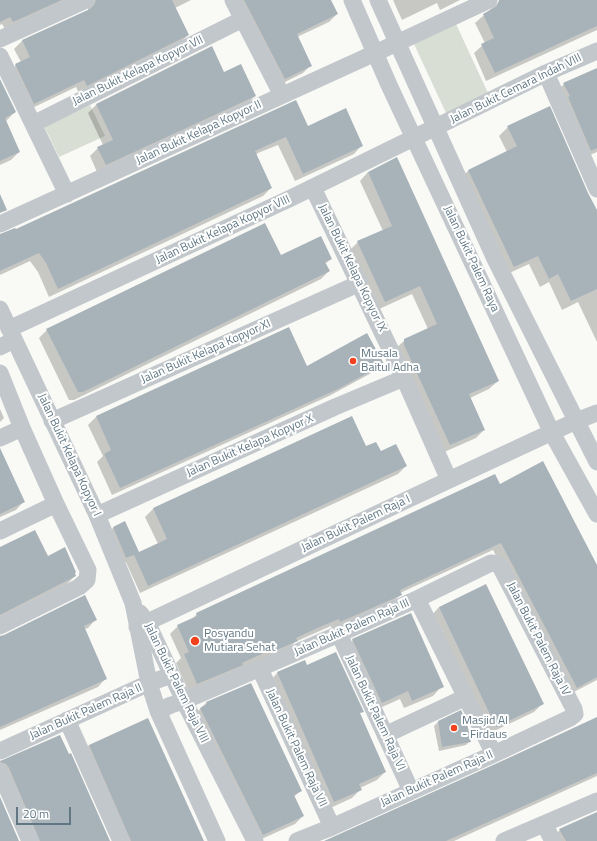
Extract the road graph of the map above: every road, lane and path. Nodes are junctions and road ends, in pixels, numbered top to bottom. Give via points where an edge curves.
1 (86, 0) edge
2 (234, 0) edge
3 (352, 0) edge
4 (378, 0) edge
5 (489, 0) edge
6 (243, 19) junction
7 (0, 39) edge
8 (397, 43) junction
9 (597, 51) edge
10 (375, 53) junction
11 (0, 56) edge
12 (546, 73) junction
13 (282, 95) junction
14 (33, 124) junction
15 (436, 128) junction
16 (414, 139) junction
17 (593, 171) edge
18 (313, 188) junction
19 (597, 189) edge
20 (67, 194) junction
21 (0, 224) edge
22 (360, 283) junction
23 (0, 309) edge
24 (8, 339) edge
25 (0, 373) edge
26 (404, 378) junction
27 (597, 413) edge
28 (52, 421) junction
29 (576, 421) junction
30 (22, 428) junction
31 (552, 433) junction
32 (0, 438) edge
33 (597, 462) edge
34 (449, 480) junction
35 (56, 504) junction
36 (597, 514) edge
37 (98, 515) junction
38 (0, 531) edge
39 (500, 566) joint
40 (417, 599) junction
41 (133, 603) joint
42 (142, 624) junction
43 (0, 626) edge
44 (339, 634) junction
45 (260, 669) junction
46 (172, 675) junction
47 (149, 683) junction
48 (466, 697) junction
49 (184, 701) junction
50 (158, 711) junction
51 (575, 714) joint
52 (67, 720) junction
53 (385, 735) junction
54 (0, 751) edge
55 (494, 754) junction
56 (0, 772) edge
57 (411, 791) junction
58 (597, 801) edge
59 (544, 824) junction
60 (332, 827) junction
61 (30, 841) edge
62 (121, 841) edge
63 (217, 841) edge
64 (255, 841) edge
65 (296, 841) edge
66 (504, 841) edge
67 (553, 841) edge

1 - 7 street
2 - 6 street
3 - 10 street, Jalan Bukit Palem Raya
4 - 8 street, Jalan Bukit Palem Raya
5 - 8 street, Jalan Bukit Kelapa Kopyor II
6 - 13 street
6 - 14 street, Jalan Bukit Kelapa Kopyor VII
8 - 10 street, Jalan Bukit Kelapa Kopyor II
8 - 15 street, Jalan Bukit Palem Raya
9 - 12 street, Jalan Bukit Cemara Indah VIII
10 - 13 street, Jalan Bukit Kelapa Kopyor II
10 - 16 street, Jalan Bukit Palem Raya
11 - 14 street
12 - 15 street, Jalan Bukit Cemara Indah VIII
12 - 17 street
13 - 20 street, Jalan Bukit Kelapa Kopyor II
14 - 20 street
15 - 16 street, Jalan Bukit Kelapa Kopyor VIII
15 - 29 street, Jalan Bukit Palem Raya via 495,259
16 - 18 street, Jalan Bukit Kelapa Kopyor VIII
16 - 31 street, Jalan Bukit Palem Raya
17 - 19 street
18 - 22 street, Jalan Bukit Kelapa Kopyor IX
18 - 24 street, Jalan Bukit Kelapa Kopyor VIII
20 - 21 street, Jalan Bukit Kelapa Kopyor II
22 - 26 street, Jalan Bukit Kelapa Kopyor IX
22 - 28 street, Jalan Bukit Kelapa Kopyor XI
23 - 24 street, Jalan Bukit Kelapa Kopyor I
24 - 28 street, Jalan Bukit Kelapa Kopyor I
25 - 30 street
26 - 34 street, Jalan Bukit Kelapa Kopyor IX
26 - 37 street, Jalan Bukit Kelapa Kopyor X
27 - 29 street, Jalan Bukit Palem Raja I
28 - 37 street, Jalan Bukit Kelapa Kopyor I
29 - 31 street, Jalan Bukit Palem Raja I
29 - 33 street, Jalan Bukit Palem Raya
30 - 32 street
30 - 35 street
31 - 34 street, Jalan Bukit Palem Raja I
31 - 36 street, Jalan Bukit Palem Raya
34 - 42 street, Jalan Bukit Palem Raja I
35 - 38 street
35 - 43 street via 88,570 87,580 79,587
37 - 41 street, Jalan Bukit Kelapa Kopyor I
39 - 40 street, Jalan Bukit Palem Raja III via 491,563
39 - 51 street, Jalan Bukit Palem Raja IV
40 - 44 street, Jalan Bukit Palem Raja III
40 - 48 street
41 - 42 street, Jalan Bukit Palem Raja VIII
42 - 46 street, Jalan Bukit Palem Raja VIII
42 - 47 street, Jalan Bukit Palem Raja VIII
44 - 45 street, Jalan Bukit Palem Raja III
44 - 53 street, Jalan Bukit Palem Raja VI
45 - 49 street, Jalan Bukit Palem Raja III
45 - 60 street, Jalan Bukit Palem Raja VII
46 - 47 street, Jalan Bukit Palem Raja II
46 - 49 street, Jalan Bukit Palem Raja VIII
47 - 50 street, Jalan Bukit Palem Raja VIII
47 - 52 street, Jalan Bukit Palem Raja II
48 - 53 street
48 - 55 street
49 - 50 street, Jalan Bukit Palem Raja III
49 - 64 street, Jalan Bukit Palem Raja VIII
50 - 63 street, Jalan Bukit Palem Raja VIII
51 - 55 street, Jalan Bukit Palem Raja II
52 - 54 street, Jalan Bukit Palem Raja II
52 - 62 street
53 - 57 street, Jalan Bukit Palem Raja VI
55 - 57 street, Jalan Bukit Palem Raja II
56 - 61 street
57 - 60 street, Jalan Bukit Palem Raja II
58 - 59 street
59 - 66 street
59 - 67 street
60 - 65 street, Jalan Bukit Palem Raja II

